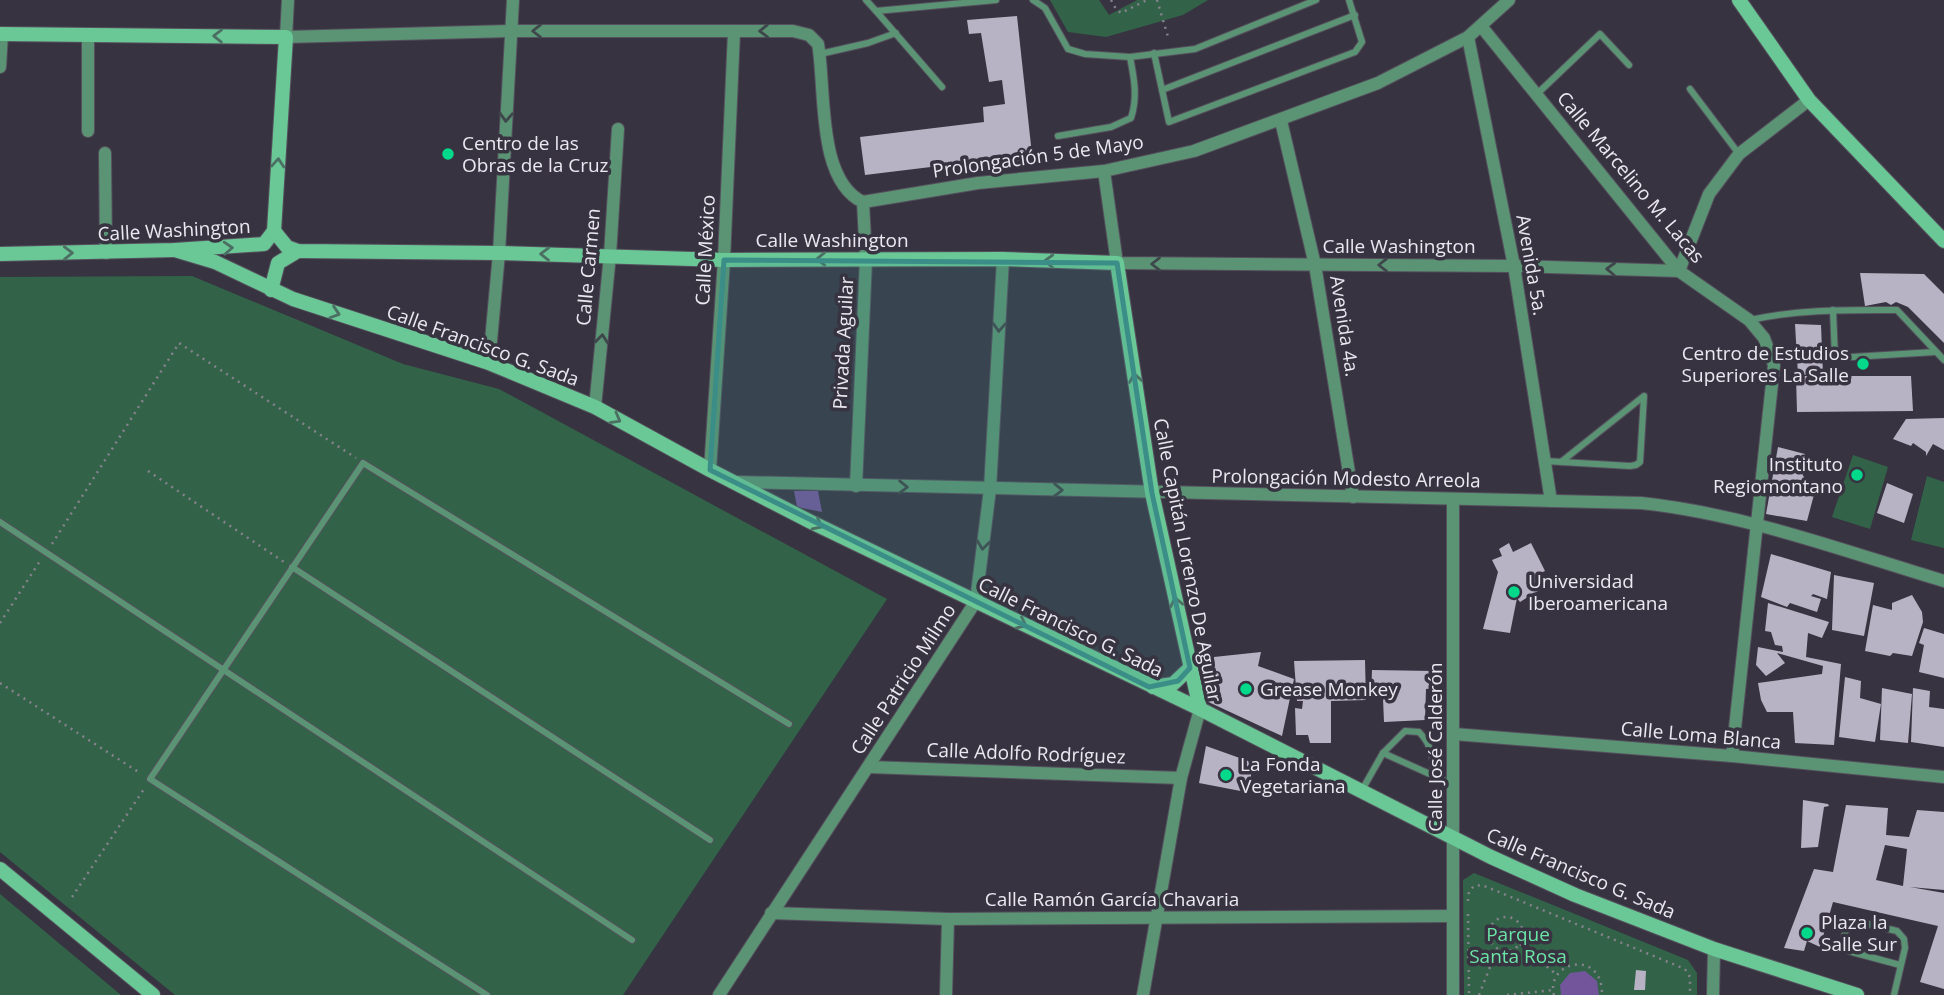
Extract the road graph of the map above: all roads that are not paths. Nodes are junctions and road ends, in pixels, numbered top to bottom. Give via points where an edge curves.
1 (288, 0) edge
2 (513, 0) edge
3 (866, 0) edge
4 (996, 0) edge
5 (1033, 0) edge
6 (1316, 0) edge
7 (1349, 0) edge
8 (1509, 0) edge
9 (1739, 0) edge
10 (876, 11) junction
11 (1355, 15) junction
12 (1481, 26) junction
13 (511, 31) junction
14 (734, 32) junction
15 (896, 33) junction
16 (1, 34) edge
17 (88, 35) junction
18 (286, 37) junction
19 (1468, 37) junction
20 (1154, 53) junction
21 (820, 54) junction
22 (1130, 57) junction
23 (1629, 65) dead end
24 (0, 67) edge
25 (942, 87) dead end
26 (1690, 89) dead end
27 (1162, 90) junction
28 (1537, 94) junction
29 (1809, 100) junction
30 (1281, 121) junction
31 (618, 129) dead end
32 (88, 131) dead end
33 (1058, 136) dead end
34 (105, 153) dead end
35 (1739, 154) junction
36 (1104, 171) junction
37 (863, 202) junction
38 (274, 231) junction
39 (1944, 241) edge
40 (175, 250) junction
41 (298, 251) junction
42 (106, 253) junction
43 (499, 253) junction
44 (0, 254) edge
45 (610, 256) junction
46 (866, 258) junction
47 (1003, 259) junction
48 (724, 260) junction
49 (1117, 263) junction
50 (1315, 265) junction
51 (1514, 266) junction
52 (1679, 271) junction
53 (271, 290) junction
54 (1833, 310) junction
55 (1749, 320) junction
56 (1935, 352) junction
57 (1944, 360) edge
58 (489, 363) junction
59 (595, 407) junction
60 (1545, 461) junction
61 (1561, 462) junction
62 (710, 470) junction
63 (737, 482) junction
64 (856, 485) junction
65 (990, 489) junction
66 (1152, 492) junction
67 (1353, 497) junction
68 (1453, 500) junction
69 (1551, 501) junction
70 (0, 522) edge
71 (1758, 524) junction
72 (292, 567) junction
73 (1944, 581) edge
74 (976, 601) junction
75 (1190, 668) junction
76 (223, 669) junction
77 (1149, 687) junction
78 (1200, 709) junction
79 (789, 724) dead end
80 (1454, 734) junction
81 (1384, 754) junction
82 (1732, 756) junction
83 (869, 766) junction
84 (1434, 775) junction
85 (1944, 777) edge
86 (1181, 778) junction
87 (1454, 785) junction
88 (1361, 791) junction
89 (1454, 838) junction
90 (710, 840) dead end
91 (0, 869) edge
92 (771, 913) junction
93 (1453, 916) junction
94 (1156, 918) junction
95 (948, 919) junction
96 (632, 940) dead end
97 (1713, 949) junction
98 (1900, 965) junction
99 (153, 995) edge
100 (487, 995) edge
101 (719, 995) edge
102 (946, 995) edge
103 (1143, 995) edge
104 (1453, 995) edge
105 (1713, 995) edge
106 (1854, 995) edge
107 (1894, 995) edge

1 - 18 street
2 - 13 street
3 - 10 lane
4 - 10 lane
5 - 22 lane via 1045,8 1069,48 1084,54
6 - 20 lane via 1195,49
7 - 11 lane
8 - 12 street, Prolongación 5 de Mayo
9 - 29 street
10 - 15 lane
11 - 27 lane
11 - 27 lane via 1362,42 1355,52 1169,122
12 - 19 street, Prolongación 5 de Mayo
12 - 28 street, Calle Marcelino M. Lacas
14 -> 13 street
13 - 18 street
13 -> 43 street
21 -> 14 street via 809,35
14 - 48 street, Calle México
15 - 21 lane
15 - 25 lane
16 - 17 street
16 - 24 street
18 -> 17 street
17 - 32 street
38 -> 18 street
19 - 30 street, Prolongación 5 de Mayo via 1378,83
19 - 51 street, Avenida 5a.
20 - 22 lane
20 - 27 lane
21 - 37 street via 822,112 834,166 844,186
22 - 33 lane via 1135,90 1131,118 1111,127
23 - 28 lane via 1600,34
26 - 35 lane
28 - 52 street, Calle Marcelino M. Lacas
29 - 35 street
29 - 39 street
30 - 36 street, Prolongación 5 de Mayo via 1194,151
30 - 50 street, Avenida 4a.
31 - 45 street, Calle Carmen
34 - 42 street
35 - 52 street via 1709,194
36 - 37 street, Prolongación 5 de Mayo via 978,183
36 - 49 street, Calle Capitán Lorenzo De Aguilar
37 - 46 street, Privada Aguilar
40 -> 38 street, Calle Washington via 258,246
38 - 41 street, Calle Washington via 281,242
40 - 42 street, Calle Washington
40 - 53 street, Calle Francisco G. Sada via 215,262
41 - 43 street, Calle Washington
41 - 53 street via 278,263
44 -> 42 street, Calle Washington
45 -> 43 street, Calle Washington
43 - 58 street
45 - 48 street, Calle Washington
59 -> 45 street, Calle Carmen
46 - 47 street, Calle Washington
46 -> 48 street, Calle Washington
46 - 64 street, Privada Aguilar
49 -> 47 street, Calle Washington
47 -> 65 street, Calle Patricio Milmo
48 - 62 street, Calle México
50 -> 49 street, Calle Washington
66 -> 49 street, Calle Capitán Lorenzo De Aguilar
51 -> 50 street, Calle Washington
50 - 67 street, Avenida 4a.
52 -> 51 street, Calle Washington
51 - 60 street, Avenida 5a.
52 - 55 street, Calle Marcelino M. Lacas
53 -> 58 street, Calle Francisco G. Sada
54 - 55 lane
54 - 56 lane via 1897,310
54 - 56 lane via 1835,358
55 - 71 street, Calle Marcelino M. Lacas via 1764,338 1774,365
56 - 57 lane
58 - 59 street, Calle Francisco G. Sada
59 -> 62 street, Calle Francisco G. Sada
60 - 61 lane
60 - 69 street, Avenida 5a.
61 - 61 lane via 1636,465 1640,461 1644,396
62 - 63 street, Calle Francisco G. Sada
63 - 64 street, Prolongación Modesto Arreola
63 -> 74 street, Calle Francisco G. Sada
64 -> 65 street, Prolongación Modesto Arreola
65 -> 66 street, Prolongación Modesto Arreola
65 -> 74 street, Calle Patricio Milmo
66 - 67 street, Prolongación Modesto Arreola
75 -> 66 street, Calle Capitán Lorenzo De Aguilar
67 - 68 street, Prolongación Modesto Arreola
68 - 69 street, Prolongación Modesto Arreola
68 - 80 street, Calle José Calderón
69 - 71 street, Prolongación Modesto Arreola via 1641,503
70 - 76 lane
71 - 73 street, Prolongación Modesto Arreola
71 - 82 street, Calle Marcelino M. Lacas
72 - 76 lane
72 - 79 lane via 363,463
72 - 90 lane
74 -> 77 street, Calle Francisco G. Sada
74 - 83 street, Calle Patricio Milmo
75 - 77 street via 1173,684
75 - 78 street, Calle Capitán Lorenzo De Aguilar
76 - 96 lane
76 - 100 lane via 150,779
77 - 78 street, Calle Francisco G. Sada
78 - 86 street, Calle Capitán Lorenzo De Aguilar
78 - 88 street, Calle Francisco G. Sada
80 - 82 street, Calle Loma Blanca
80 - 87 street, Calle José Calderón
81 - 84 lane
81 - 84 lane via 1405,731 1419,732 1432,752
81 - 88 lane
82 - 85 street, Calle Loma Blanca
83 - 86 street, Calle Adolfo Rodríguez
83 - 92 street, Calle Patricio Milmo
84 - 87 lane
86 - 94 street, Calle Capitán Lorenzo De Aguilar
87 - 89 street, Calle José Calderón
88 - 89 street, Calle Francisco G. Sada
89 - 93 street, Calle José Calderón
89 - 97 street, Calle Francisco G. Sada via 1575,895
91 - 99 street
92 - 95 street, Calle Ramón García Chavaria
92 - 101 street, Calle Patricio Milmo
93 - 94 street, Calle Ramón García Chavaria
93 - 104 street, Calle José Calderón
94 - 95 street, Calle Ramón García Chavaria
94 - 103 street, Calle Capitán Lorenzo De Aguilar
95 - 102 street
97 - 105 street
97 - 106 street, Calle Francisco G. Sada
98 - 98 lane via 1905,948 1897,931 1860,922 1850,924 1844,932 1848,951
98 - 107 lane

